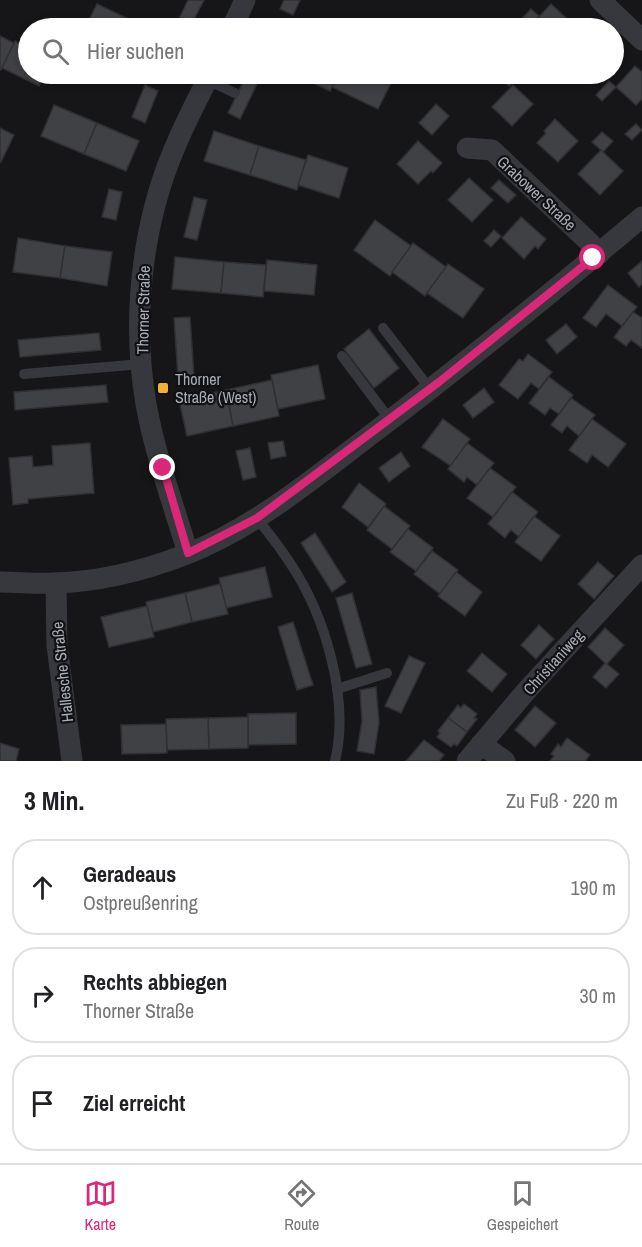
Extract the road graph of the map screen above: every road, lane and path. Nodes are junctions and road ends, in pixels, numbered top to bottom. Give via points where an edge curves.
1 (245, 0) edge
2 (600, 0) edge
3 (236, 18) edge
4 (619, 18) edge
5 (624, 23) edge
6 (642, 40) edge
7 (204, 84) edge
8 (221, 84) edge
9 (235, 93) dead end
10 (467, 148) dead end
11 (642, 217) edge
12 (598, 254) junction
13 (383, 328) dead end
14 (342, 356) dead end
15 (142, 364) junction
16 (24, 374) dead end
17 (430, 389) junction
18 (390, 420) junction
19 (257, 518) junction
20 (188, 553) junction
21 (642, 565) edge
22 (0, 582) edge
23 (56, 583) junction
24 (387, 673) dead end
25 (337, 689) junction
26 (482, 744) junction
27 (72, 761) edge
28 (334, 761) edge
29 (467, 761) edge
30 (505, 761) edge

1 - 3 street
2 - 4 street
5 - 6 street
7 - 15 street, Thorner Straße via 173,152 149,232 141,289
8 - 9 lane
10 - 12 street, Grabower Straße via 492,150
11 - 12 street
12 - 17 street
13 - 17 lane
14 - 18 lane
15 - 16 lane
15 - 20 street, Thorner Straße via 149,416
17 - 18 street
18 - 19 street
19 - 20 street
19 - 25 lane via 291,563 313,604
20 - 23 street via 114,576
21 - 26 street, Christianiweg
22 - 23 street
23 - 27 street, Hallesche Straße via 57,646
24 - 25 lane
25 - 28 lane via 339,724
26 - 29 street, Christianiweg
26 - 30 street

